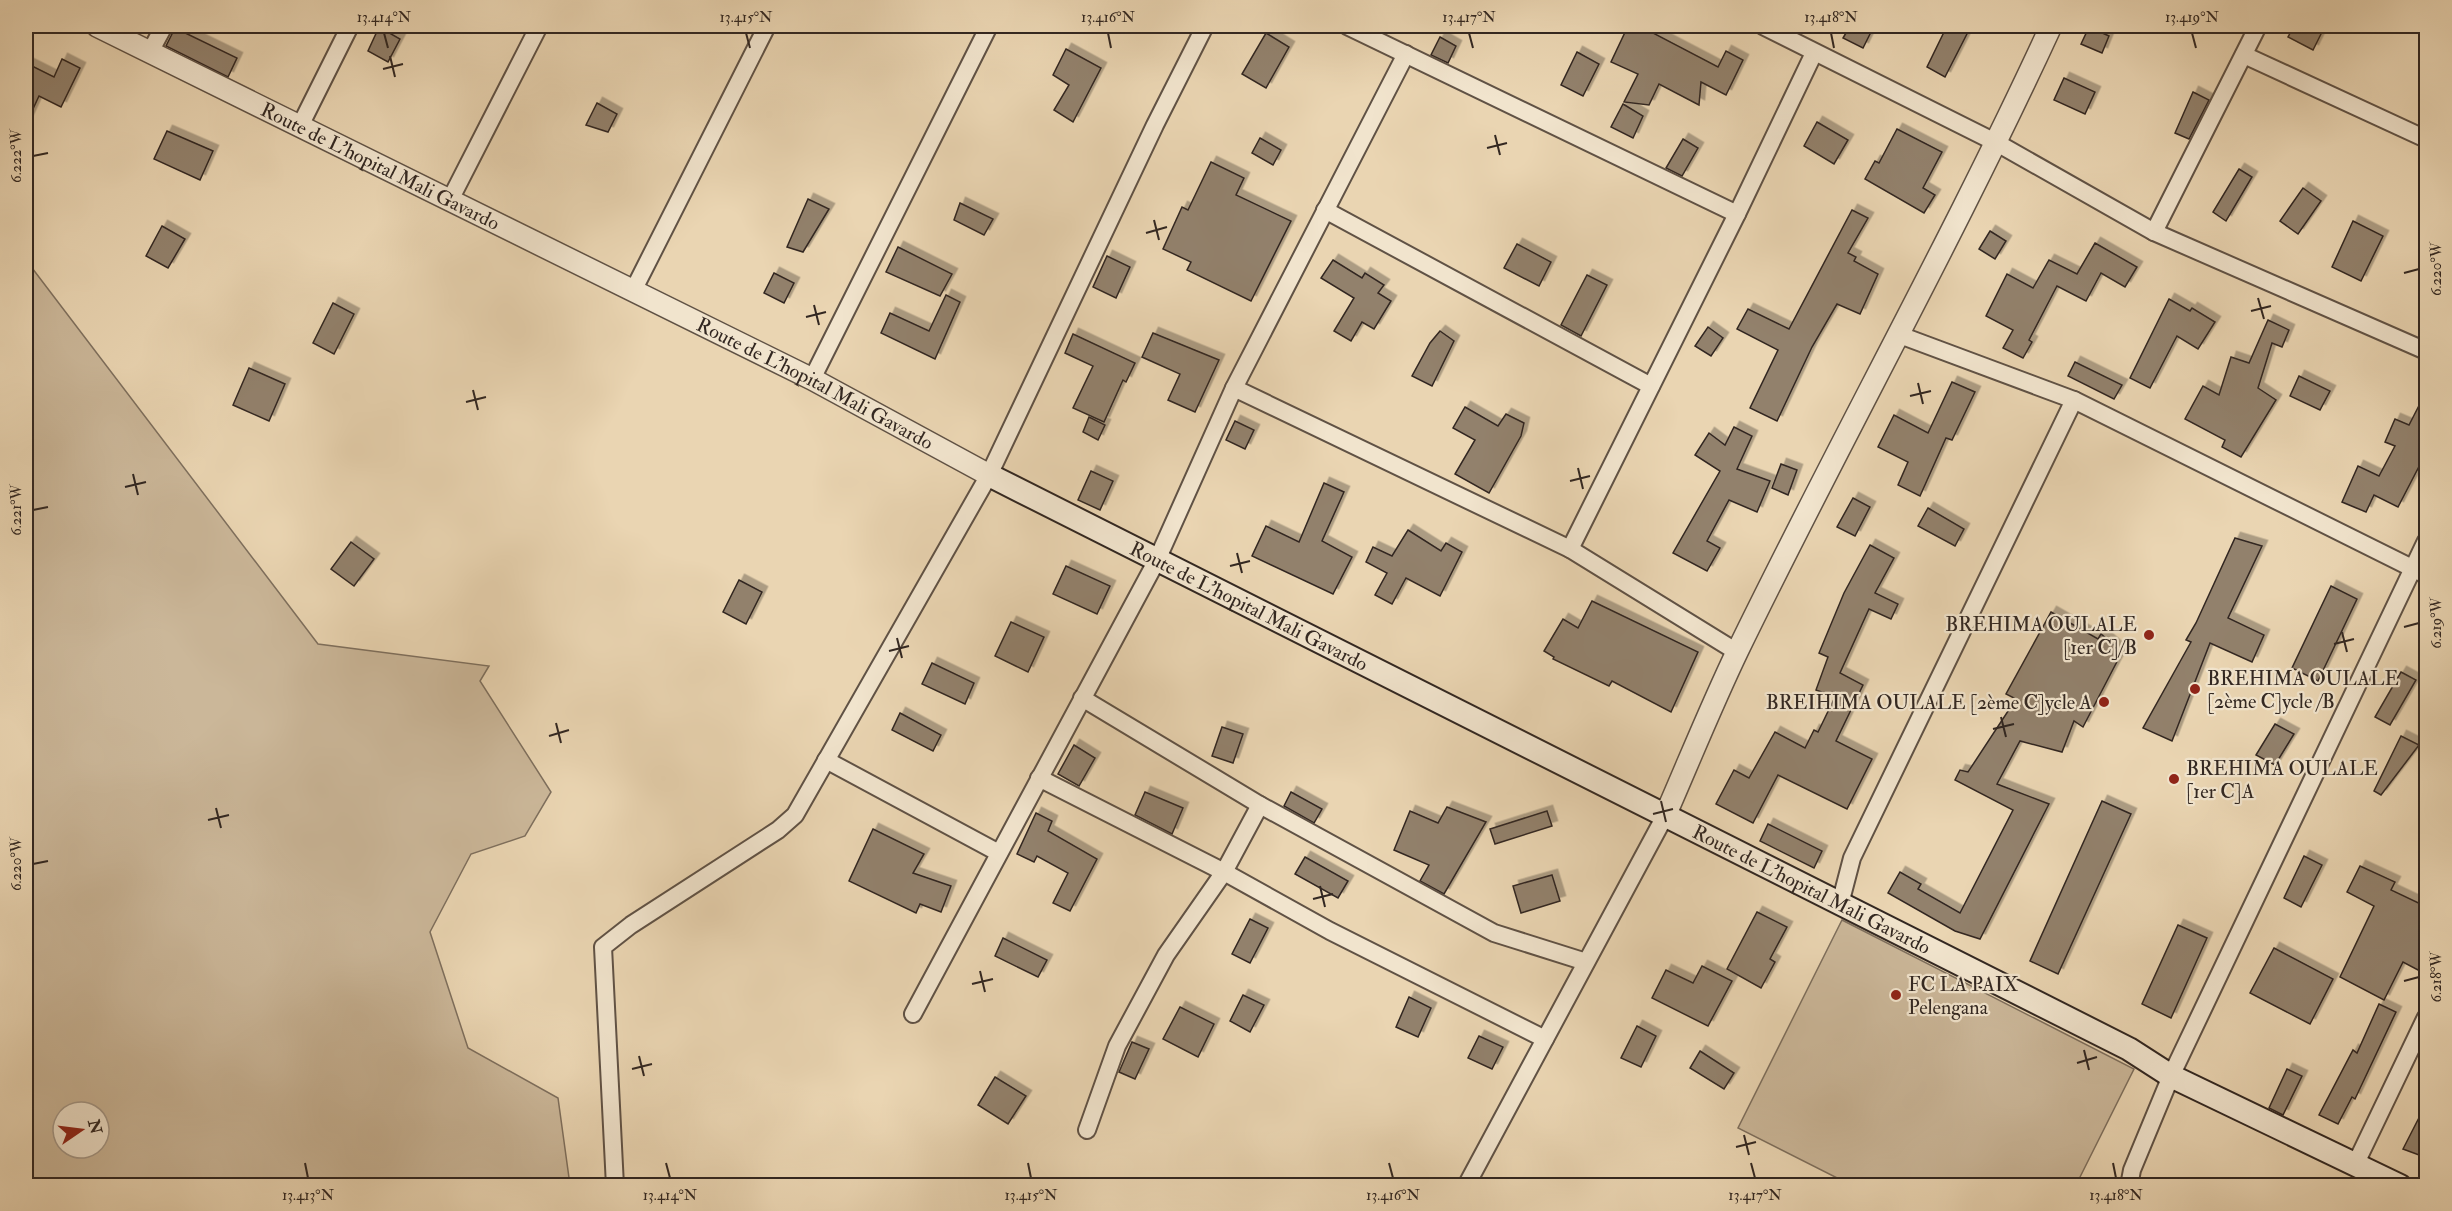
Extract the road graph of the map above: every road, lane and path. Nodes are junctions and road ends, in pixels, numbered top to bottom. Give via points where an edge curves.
1 (97, 26) edge
2 (164, 26) edge
3 (350, 26) edge
4 (539, 26) edge
5 (767, 26) edge
6 (989, 26) edge
7 (1205, 26) edge
8 (1347, 26) edge
9 (1763, 26) edge
10 (2051, 26) edge
11 (2258, 26) edge
12 (150, 52) junction
13 (1814, 53) junction
14 (1406, 54) junction
15 (2244, 55) junction
16 (300, 126) junction
17 (2427, 139) edge
18 (1997, 143) junction
19 (450, 200) junction
20 (1325, 210) junction
21 (1737, 214) junction
22 (2154, 232) junction
23 (633, 291) junction
24 (1897, 334) junction
25 (2427, 351) edge
26 (812, 379) junction
27 (1651, 386) junction
28 (1234, 388) junction
29 (2074, 400) junction
30 (989, 475) junction
31 (2427, 541) edge
32 (1570, 549) junction
33 (1157, 560) junction
34 (2420, 572) edge
35 (1737, 652) junction
36 (1082, 699) junction
37 (826, 760) junction
38 (1040, 778) junction
39 (1260, 805) junction
40 (1665, 816) junction
41 (999, 853) junction
42 (1224, 872) junction
43 (1840, 904) junction
44 (1586, 962) junction
45 (913, 1014) dead end
46 (2427, 1017) edge
47 (1545, 1039) junction
48 (2171, 1077) junction
49 (1087, 1130) dead end
50 (2356, 1163) junction
51 (615, 1185) edge
52 (1466, 1185) edge
53 (2129, 1185) edge
54 (2400, 1185) edge

1 - 12 street, Route de L'hopital Mali Gavardo
2 - 12 street
3 - 16 street
4 - 19 street
5 - 23 street
6 - 26 street
7 - 30 street
8 - 14 street
9 - 13 street
10 - 18 street
11 - 15 street
12 - 16 street, Route de L'hopital Mali Gavardo
13 - 18 street
13 - 21 street
14 - 20 street
14 - 21 street
15 - 17 street
15 - 22 street
16 - 19 street, Route de L'hopital Mali Gavardo
18 - 22 street
18 - 24 street
19 - 23 street, Route de L'hopital Mali Gavardo
20 - 27 street
20 - 28 street
21 - 27 street
22 - 25 street
23 - 26 street, Route de L'hopital Mali Gavardo
24 - 29 street
24 - 35 street
26 - 30 street, Route de L'hopital Mali Gavardo
27 - 32 street
28 - 32 street
28 - 33 street
29 - 34 street
29 - 43 street via 1852,858
30 - 33 main road, Route de L'hopital Mali Gavardo
30 - 37 street
31 - 34 street
32 - 35 street
33 - 36 street
33 - 40 main road, Route de L'hopital Mali Gavardo
34 - 48 street
35 - 40 street
36 - 38 street
36 - 39 street
37 - 41 street
37 - 51 street via 795,815 778,830 603,947
38 - 41 street
38 - 42 street
39 - 42 street
39 - 44 street via 1494,933
40 - 43 main road, Route de L'hopital Mali Gavardo
40 - 44 street
41 - 45 street
42 - 47 street via 1330,931
42 - 49 street via 1166,955 1117,1046
43 - 48 main road, Route de L'hopital Mali Gavardo via 2129,1049
44 - 47 street
46 - 50 street
47 - 52 street
48 - 50 main road, Route de L'hopital Mali Gavardo
48 - 53 street
50 - 54 main road, Route de L'hopital Mali Gavardo

